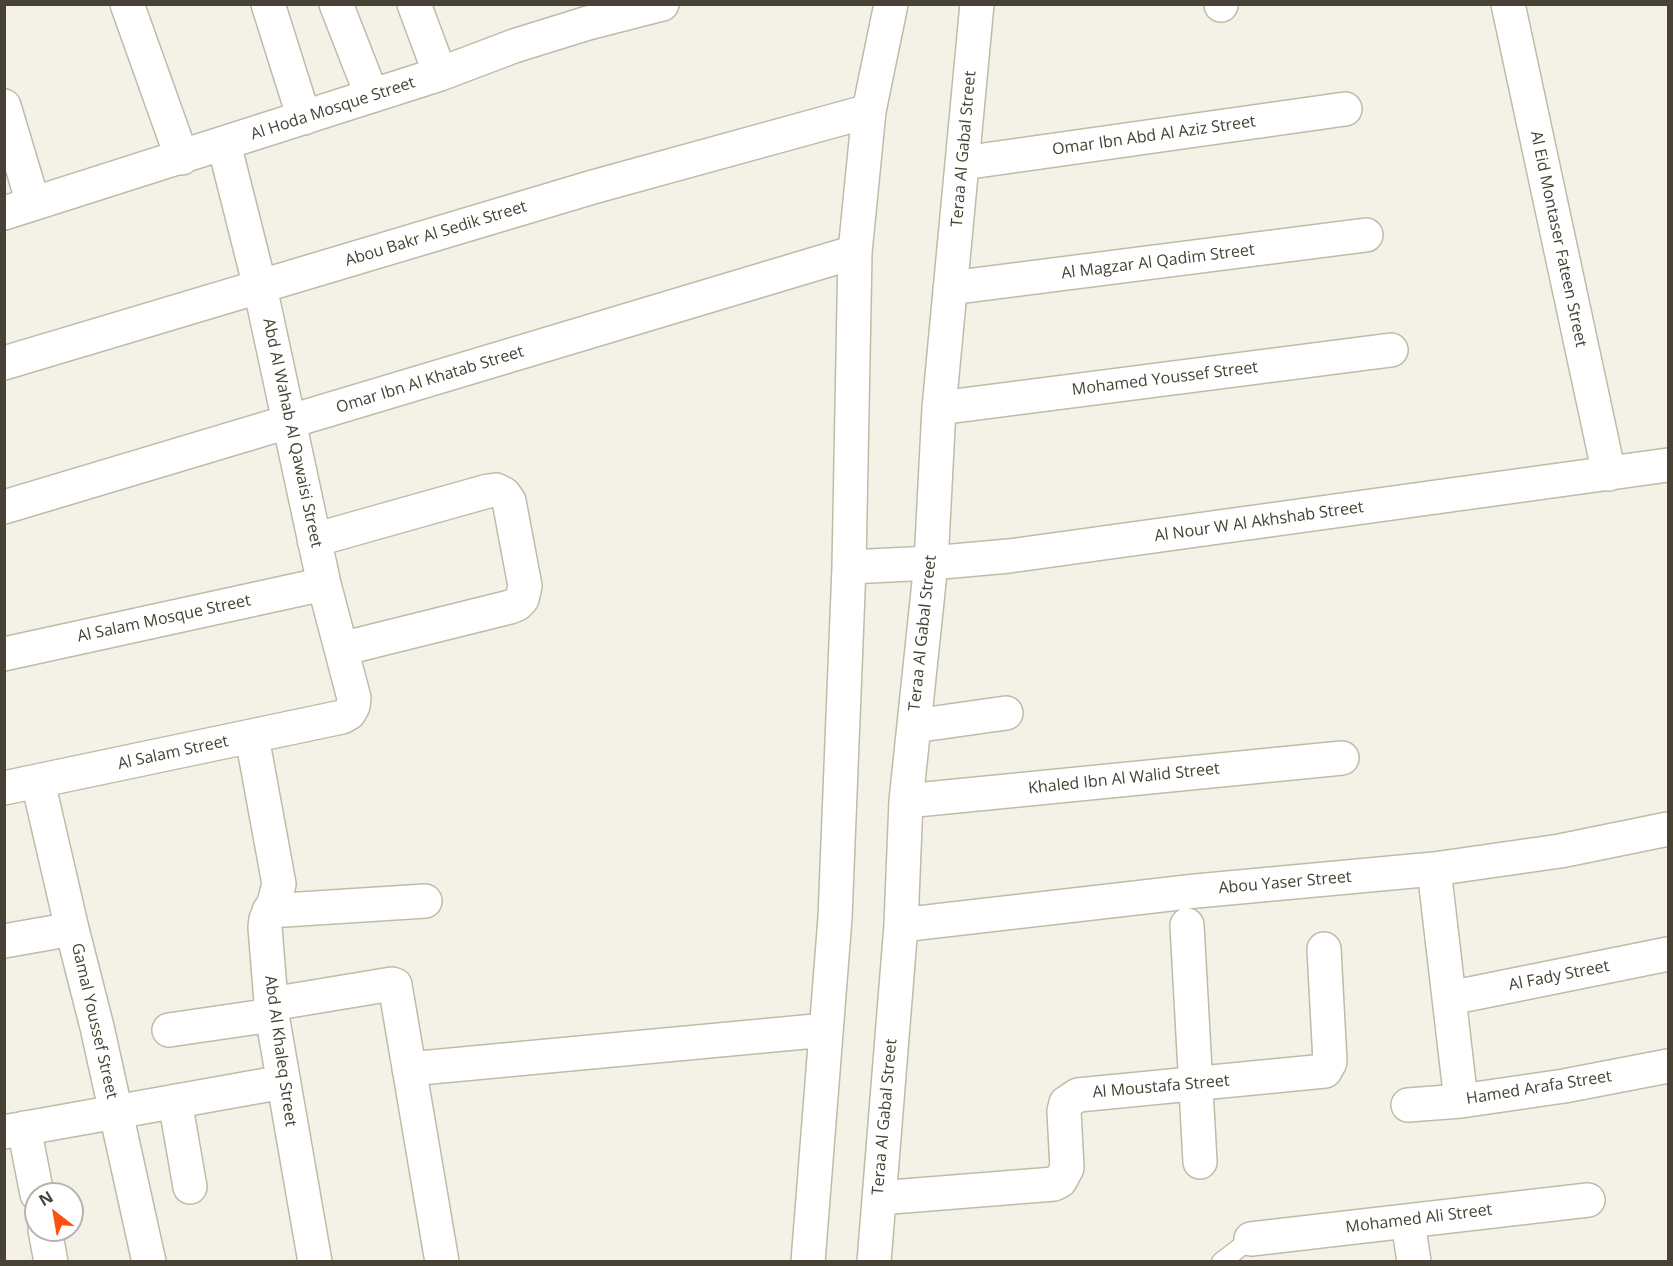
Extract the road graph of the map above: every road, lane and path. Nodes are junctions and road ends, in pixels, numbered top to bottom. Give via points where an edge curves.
1 (127, 4) edge
2 (268, 4) edge
3 (336, 4) edge
4 (414, 4) edge
5 (662, 4) edge
6 (891, 4) edge
7 (977, 4) edge
8 (1508, 4) edge
9 (440, 74) junction
10 (372, 96) junction
11 (4, 106) edge
12 (1345, 109) dead end
13 (869, 111) junction
14 (304, 118) junction
15 (224, 144) junction
16 (182, 158) junction
17 (963, 162) junction
18 (19, 208) edge
19 (1366, 235) dead end
20 (855, 252) junction
21 (260, 287) junction
22 (950, 288) junction
23 (1391, 350) dead end
24 (4, 363) edge
25 (939, 408) junction
26 (289, 423) junction
27 (1668, 465) edge
28 (1609, 474) junction
29 (4, 507) edge
30 (314, 540) junction
31 (931, 563) junction
32 (849, 567) junction
33 (324, 584) junction
34 (340, 649) junction
35 (4, 654) edge
36 (1006, 713) dead end
37 (342, 717) joint
38 (914, 726) junction
39 (252, 737) junction
40 (1342, 758) dead end
41 (38, 782) junction
42 (4, 788) edge
43 (906, 801) junction
44 (1668, 829) edge
45 (1434, 869) junction
46 (425, 901) dead end
47 (269, 911) junction
48 (901, 925) junction
49 (1187, 925) dead end
50 (72, 929) junction
51 (4, 940) edge
52 (1324, 949) dead end
53 (1668, 954) edge
54 (1449, 998) junction
55 (272, 1009) junction
56 (170, 1030) dead end
57 (826, 1030) junction
58 (1668, 1066) edge
59 (409, 1069) junction
60 (283, 1082) junction
61 (1195, 1084) junction
62 (175, 1101) junction
63 (1461, 1101) junction
64 (1408, 1105) dead end
65 (116, 1112) junction
66 (14, 1130) edge
67 (1200, 1162) dead end
68 (33, 1182) edge
69 (190, 1187) dead end
70 (879, 1198) junction
71 (1588, 1200) dead end
72 (1408, 1221) junction
73 (1251, 1239) joint
74 (47, 1242) edge
75 (51, 1262) edge
76 (149, 1262) edge
77 (315, 1262) edge
78 (442, 1262) edge
79 (807, 1262) edge
80 (874, 1262) edge
81 (1221, 1262) edge
82 (1414, 1262) edge

1 - 16 street
2 - 14 street
3 - 10 street
4 - 9 street
5 - 9 street, Al Hoda Mosque Street via 514,46
6 - 13 street
7 - 17 street, Teraa Al Gabal Street
8 - 28 street, Al Eid Montaser Fateen Street
9 - 10 street, Al Hoda Mosque Street
10 - 14 street, Al Hoda Mosque Street
11 - 18 street
12 - 17 street, Omar Ibn Abd Al Aziz Street
13 - 20 street
13 - 21 street, Abou Bakr Al Sedik Street via 593,187
14 - 15 street, Al Hoda Mosque Street
15 - 16 street, Al Hoda Mosque Street
15 - 21 street, Abd Al Wahab Al Qawaisi Street
16 - 18 street, Al Hoda Mosque Street
17 - 22 street, Teraa Al Gabal Street
19 - 22 street, Al Magzar Al Qadim Street
20 - 26 street, Omar Ibn Al Khatab Street
20 - 32 street
21 - 24 street, Abou Bakr Al Sedik Street
21 - 26 street, Abd Al Wahab Al Qawaisi Street
22 - 25 street, Teraa Al Gabal Street
23 - 25 street, Mohamed Youssef Street
25 - 31 street, Teraa Al Gabal Street
26 - 29 street, Omar Ibn Al Khatab Street
26 - 30 street, Abd Al Wahab Al Qawaisi Street
27 - 28 street, Al Nour W Al Akhshab Street
28 - 31 street, Al Nour W Al Akhshab Street via 1069,548
30 - 33 street, Abd Al Wahab Al Qawaisi Street
30 - 34 street via 488,491 496,490 508,501 525,586 517,604
31 - 32 street, Al Nour W Al Akhshab Street
31 - 38 street, Teraa Al Gabal Street
32 - 57 street via 835,918
33 - 34 street, Abd Al Wahab Al Qawaisi Street
33 - 35 street, Al Salam Mosque Street
34 - 37 street, Abd Al Wahab Al Qawaisi Street via 354,698 349,713
36 - 38 street
37 - 39 street, Al Salam Street
38 - 43 street, Teraa Al Gabal Street
39 - 41 street, Al Salam Street
39 - 47 street, Abd Al Khaleq Street via 279,884
40 - 43 street, Khaled Ibn Al Walid Street
41 - 42 street, Al Salam Street
41 - 50 street, Gamal Youssef Street
43 - 48 street, Teraa Al Gabal Street
44 - 45 street, Abou Yaser Street via 1560,851
45 - 48 street, Abou Yaser Street
45 - 54 street
46 - 47 street
47 - 55 street, Abd Al Khaleq Street via 265,927
48 - 70 street, Teraa Al Gabal Street
49 - 61 street
50 - 51 street
50 - 65 street, Gamal Youssef Street
52 - 61 street, Al Moustafa Street via 1330,1062 1325,1071
53 - 54 street, Al Fady Street
54 - 63 street
55 - 56 street
55 - 59 street via 393,985
55 - 60 street, Abd Al Khaleq Street
57 - 59 street
57 - 79 street
58 - 63 street, Hamed Arafa Street
59 - 78 street
60 - 62 street
60 - 77 street, Abd Al Khaleq Street
61 - 67 street
61 - 70 street, Al Moustafa Street via 1071,1098 1064,1111 1067,1168 1060,1181 1053,1184
62 - 65 street
62 - 69 street
63 - 64 street, Hamed Arafa Street
65 - 66 street
65 - 76 street, Gamal Youssef Street
66 - 68 street
70 - 80 street, Teraa Al Gabal Street
71 - 72 street, Mohamed Ali Street
72 - 73 street, Mohamed Ali Street
72 - 82 street
73 - 81 lane
74 - 75 street

